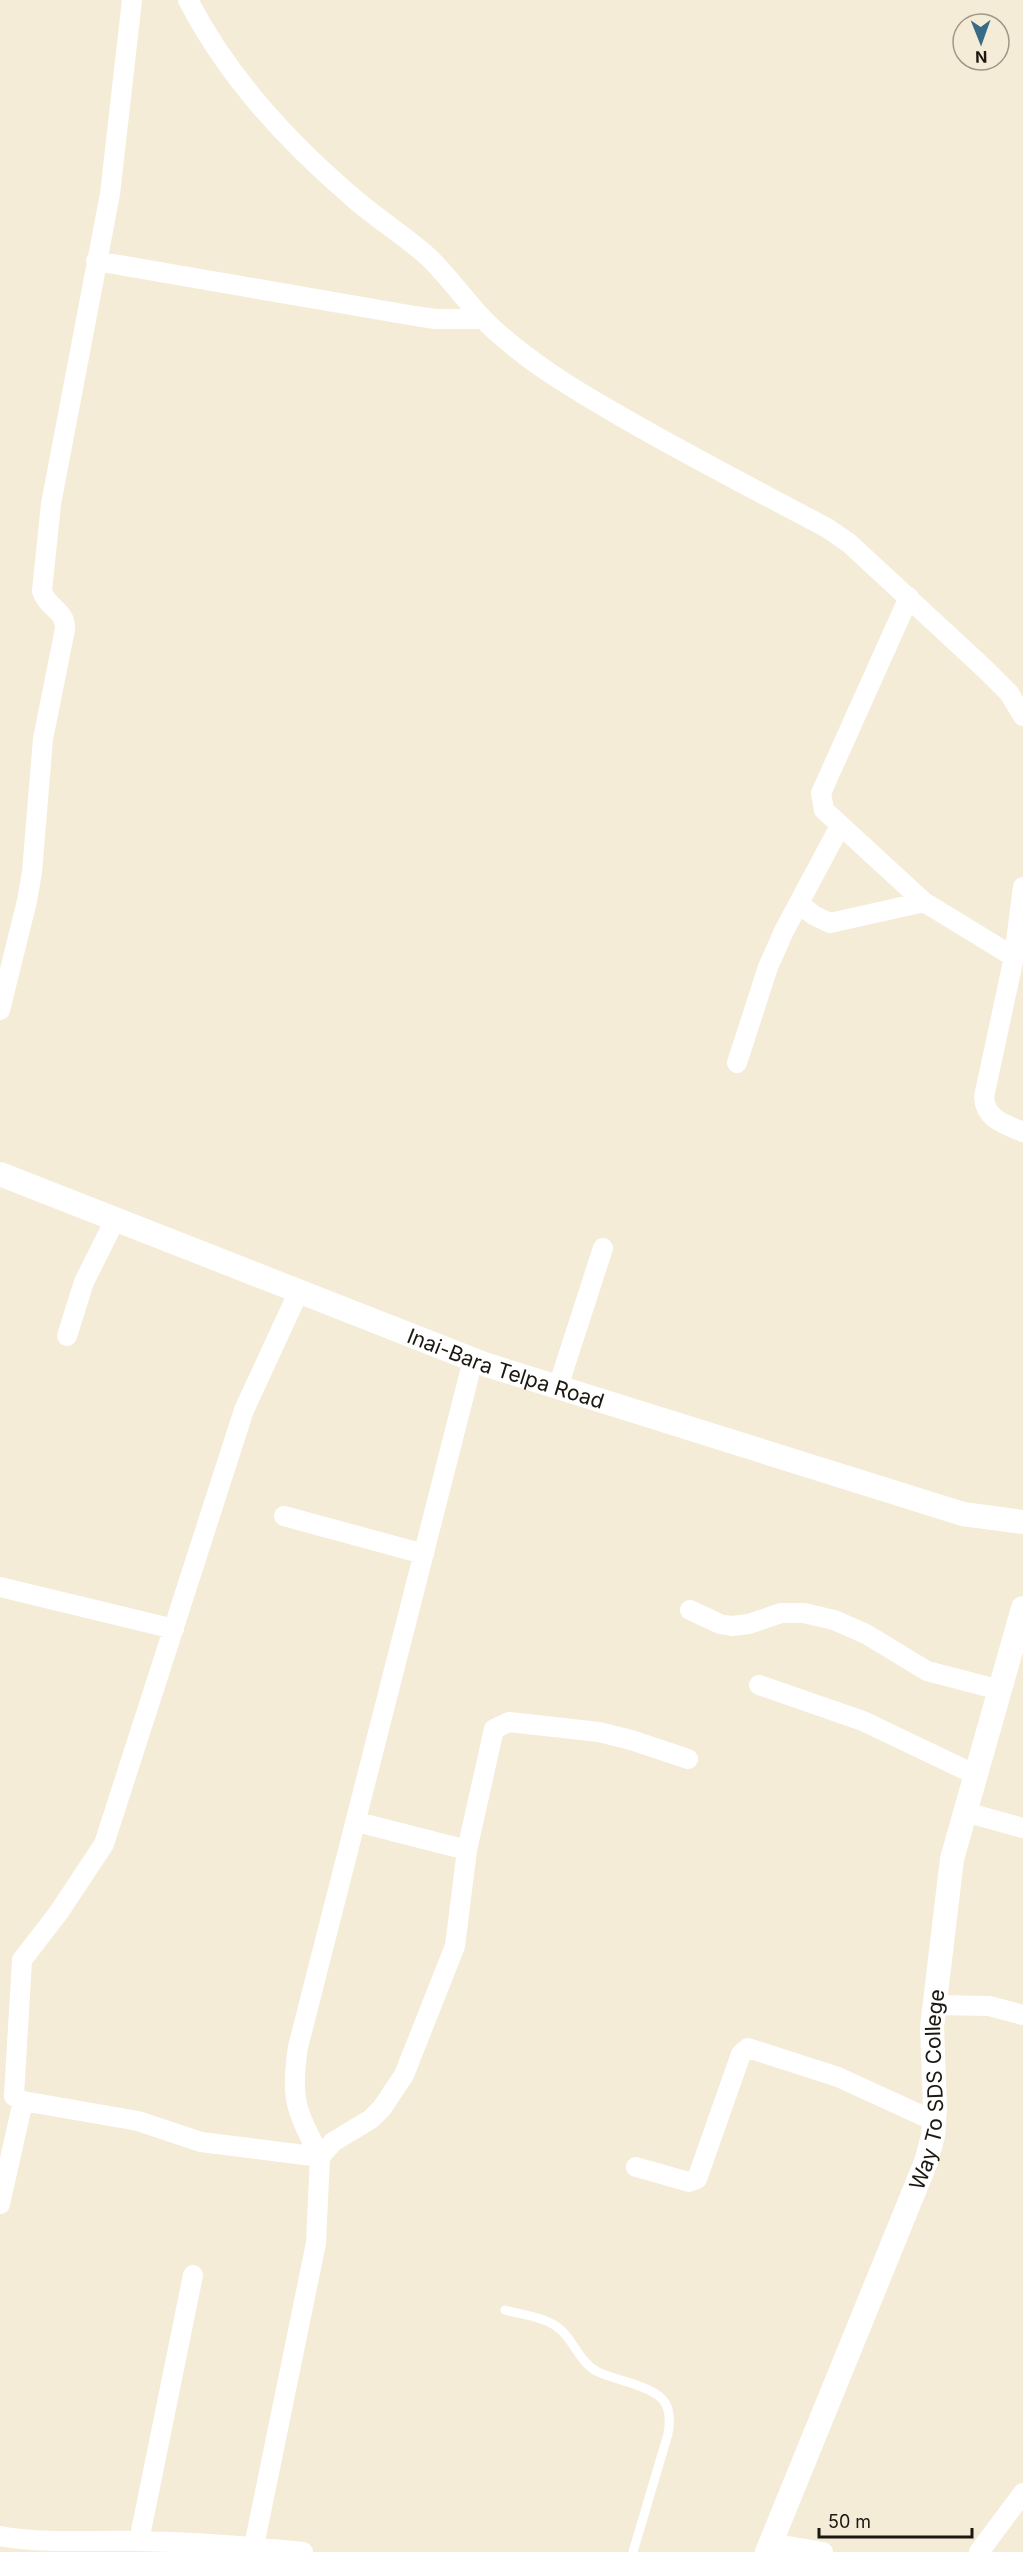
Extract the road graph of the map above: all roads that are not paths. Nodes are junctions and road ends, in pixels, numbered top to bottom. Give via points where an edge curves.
1 (132, 0) edge
2 (188, 0) edge
3 (96, 261) junction
4 (482, 319) junction
5 (909, 597) junction
6 (1023, 716) edge
7 (840, 826) junction
8 (1023, 886) edge
9 (924, 902) junction
10 (799, 904) junction
11 (1014, 957) junction
12 (0, 1010) edge
13 (737, 1064) dead end
14 (1023, 1132) edge
15 (0, 1174) edge
16 (116, 1218) junction
17 (603, 1248) dead end
18 (299, 1291) junction
19 (67, 1336) dead end
20 (473, 1360) junction
21 (558, 1387) junction
22 (284, 1516) dead end
23 (1023, 1522) edge
24 (424, 1554) junction
25 (0, 1587) edge
26 (1023, 1608) edge
27 (690, 1610) dead end
28 (174, 1629) junction
29 (759, 1685) dead end
30 (1000, 1690) junction
31 (688, 1759) dead end
32 (976, 1775) junction
33 (965, 1812) junction
34 (357, 1822) junction
35 (1023, 1828) edge
36 (467, 1850) junction
37 (935, 2005) junction
38 (1023, 2015) edge
39 (23, 2101) junction
40 (934, 2121) junction
41 (320, 2157) junction
42 (636, 2167) dead end
43 (0, 2204) edge
44 (193, 2275) dead end
45 (505, 2310) dead end
46 (1023, 2493) edge
47 (0, 2536) edge
48 (139, 2541) junction
49 (23, 2546) edge
50 (254, 2546) junction
51 (768, 2548) edge
52 (303, 2552) edge
53 (633, 2552) edge
54 (823, 2552) edge
55 (980, 2552) edge

1 - 3 street via 110,194
2 - 4 street via 213,44 298,147 350,196 425,254
3 - 4 street via 435,319
3 - 12 street via 51,504 42,583 44,597 62,614 65,629 43,739 27,900
4 - 5 street via 574,389 827,528 863,554
5 - 6 street via 1009,693
5 - 7 street via 821,793 824,810
7 - 9 street
7 - 10 street
8 - 11 street
9 - 10 street via 837,923 823,921
9 - 11 street
10 - 13 street via 768,968
11 - 14 street via 984,1097 991,1116
15 - 16 street, Inai-Bara Telpa Road
16 - 18 street, Inai-Bara Telpa Road
16 - 19 street via 84,1282
17 - 21 street
18 - 20 street, Inai-Bara Telpa Road
18 - 28 street via 244,1410
20 - 21 street, Inai-Bara Telpa Road
20 - 24 street
21 - 23 street, Inai-Bara Telpa Road via 963,1514
22 - 24 street
24 - 34 street
25 - 28 street
26 - 30 street, Way To SDS College
27 - 30 street via 732,1626 781,1613 804,1613 834,1620 867,1634 927,1671
28 - 39 street via 104,1844 22,1960 14,2096
29 - 32 street via 863,1721
30 - 32 street, Way To SDS College
31 - 36 street via 599,1732 503,1723 491,1735
32 - 33 street, Way To SDS College
33 - 35 street
33 - 37 street, Way To SDS College via 952,1859
34 - 36 street
34 - 41 street via 294,2072 296,2107
36 - 41 street via 455,1946 404,2075 371,2119 333,2142
37 - 38 street via 989,2006
37 - 40 street, Way To SDS College
39 - 41 street via 138,2121 201,2142
39 - 43 street
40 - 42 street via 838,2077 748,2048 741,2054 697,2179 689,2182
40 - 51 street, Way To SDS College via 926,2162
41 - 50 street via 316,2243
44 - 48 street
45 - 53 lane via 552,2324 567,2336 589,2367 652,2392 667,2407 668,2434
46 - 55 street
47 - 49 street
48 - 49 street
48 - 50 street
50 - 52 street
51 - 54 street

